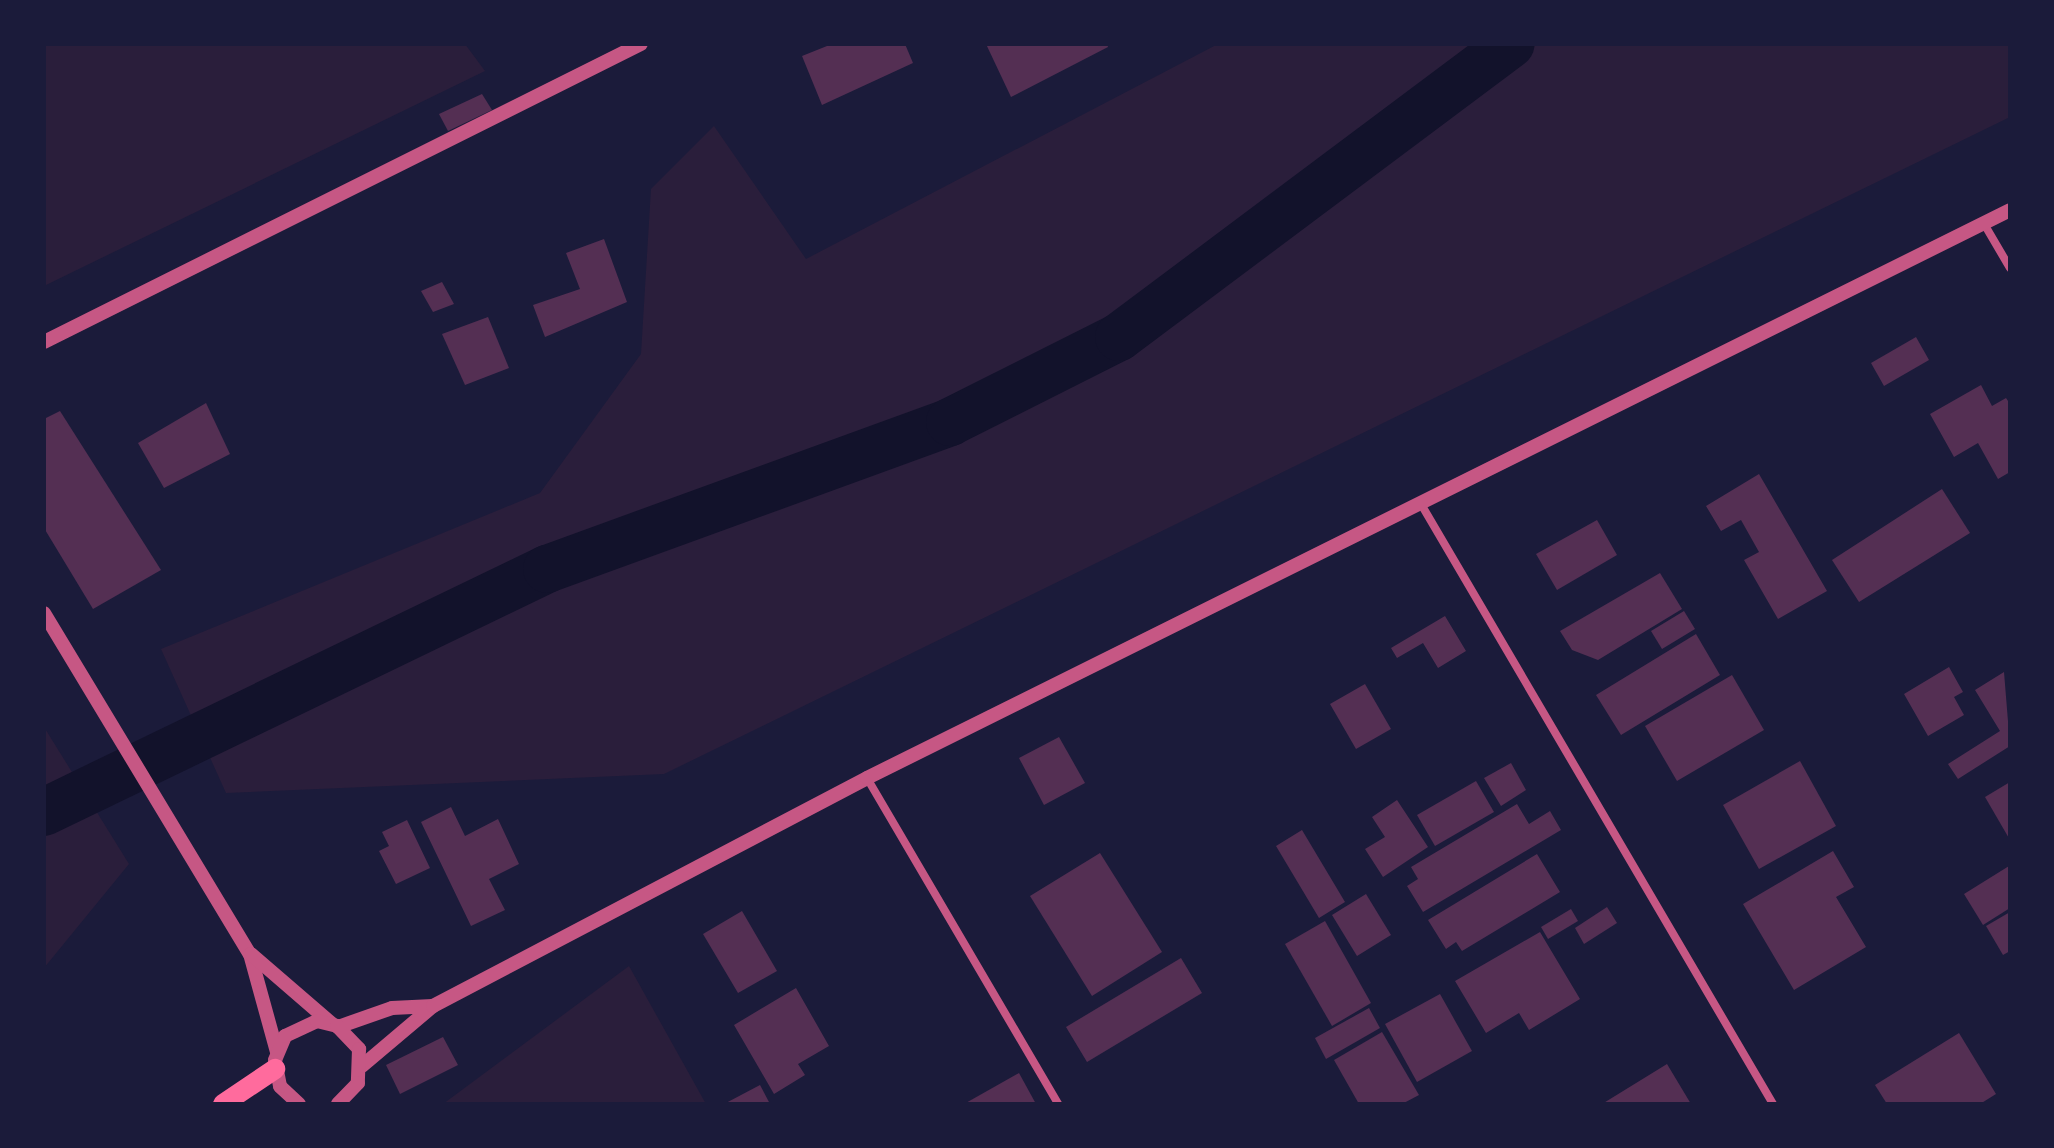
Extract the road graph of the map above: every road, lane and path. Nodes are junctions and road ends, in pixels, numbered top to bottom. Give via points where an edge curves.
1 (641, 44) edge
2 (2010, 210) edge
3 (1983, 222) junction
4 (2010, 268) edge
5 (44, 342) edge
6 (1421, 504) junction
7 (46, 616) edge
8 (867, 778) junction
9 (250, 954) junction
10 (433, 1006) junction
11 (336, 1026) junction
12 (276, 1060) junction
13 (362, 1066) junction
14 (358, 1083) junction
15 (223, 1104) edge
16 (299, 1104) edge
17 (338, 1104) edge
18 (362, 1104) edge
19 (1058, 1104) edge
20 (1773, 1104) edge

1 - 5 street
2 - 3 street
3 - 4 street
3 - 6 street
6 - 8 street
6 - 20 street
7 - 9 street
8 - 10 street
8 - 19 street
9 - 11 street
9 - 12 street
10 - 11 street via 392,1008
10 - 13 street
11 - 12 street via 300,1026
11 - 13 street via 354,1041
12 - 15 main road
12 - 16 street via 284,1094
13 - 14 street
14 - 17 street
14 - 18 street

